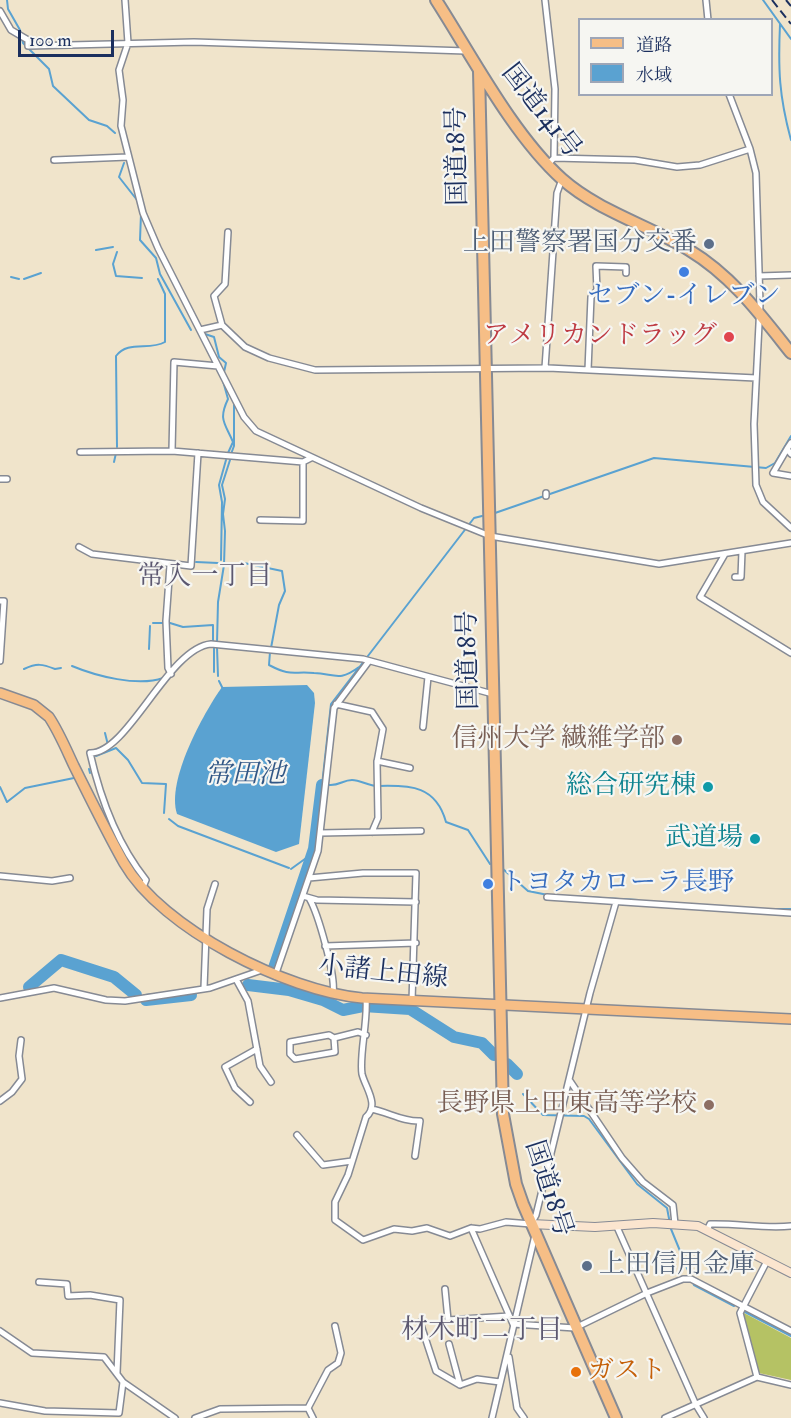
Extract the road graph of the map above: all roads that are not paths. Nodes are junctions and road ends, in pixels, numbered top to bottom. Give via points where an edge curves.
1 (125, 0) edge
2 (436, 0) edge
3 (545, 0) edge
4 (706, 0) edge
5 (0, 11) edge
6 (708, 18) edge
7 (128, 43) junction
8 (468, 51) junction
9 (479, 71) junction
10 (730, 96) edge
11 (750, 149) junction
12 (128, 157) junction
13 (54, 160) dead end
14 (551, 161) junction
15 (562, 179) junction
16 (228, 232) dead end
17 (626, 273) dead end
18 (791, 275) edge
19 (759, 276) junction
20 (760, 314) junction
21 (222, 324) junction
22 (200, 330) junction
23 (791, 353) edge
24 (218, 366) junction
25 (545, 368) junction
26 (486, 370) junction
27 (588, 370) junction
28 (756, 378) junction
29 (791, 443) edge
30 (172, 451) junction
31 (80, 452) dead end
32 (789, 452) edge
33 (198, 453) junction
34 (311, 458) junction
35 (303, 462) junction
36 (791, 476) edge
37 (0, 479) edge
38 (7, 479) dead end
39 (260, 520) dead end
40 (791, 528) edge
41 (490, 536) junction
42 (791, 543) edge
43 (80, 547) dead end
44 (742, 551) junction
45 (725, 554) junction
46 (170, 565) junction
47 (735, 577) dead end
48 (0, 601) edge
49 (791, 653) edge
50 (0, 661) edge
51 (366, 661) junction
52 (171, 674) junction
53 (428, 677) junction
54 (0, 693) edge
55 (493, 694) junction
56 (336, 704) junction
57 (423, 727) dead end
58 (377, 761) junction
59 (410, 768) dead end
60 (421, 831) dead end
61 (372, 832) junction
62 (320, 833) junction
63 (0, 876) edge
64 (70, 878) dead end
65 (309, 878) junction
66 (215, 884) dead end
67 (142, 889) junction
68 (306, 897) junction
69 (547, 897) dead end
70 (416, 902) junction
71 (616, 902) junction
72 (791, 913) edge
73 (207, 938) junction
74 (416, 943) junction
75 (325, 946) junction
76 (262, 970) junction
77 (275, 976) junction
78 (237, 981) junction
79 (204, 988) junction
80 (333, 995) junction
81 (0, 998) edge
82 (366, 999) junction
83 (412, 1001) junction
84 (499, 1004) junction
85 (587, 1009) junction
86 (791, 1019) edge
87 (366, 1035) junction
88 (334, 1038) junction
89 (21, 1040) dead end
90 (257, 1049) junction
91 (570, 1081) junction
92 (271, 1082) dead end
93 (0, 1101) edge
94 (250, 1102) dead end
95 (371, 1109) junction
96 (297, 1135) dead end
97 (415, 1156) dead end
98 (352, 1161) junction
99 (672, 1224) junction
100 (791, 1226) edge
101 (617, 1227) junction
102 (471, 1228) junction
103 (533, 1229) junction
104 (707, 1230) junction
105 (767, 1261) junction
106 (791, 1273) edge
107 (39, 1282) dead end
108 (445, 1288) dead end
109 (647, 1293) junction
110 (743, 1305) junction
111 (509, 1316) junction
112 (420, 1322) dead end
113 (513, 1324) junction
114 (335, 1326) dead end
115 (574, 1328) junction
116 (0, 1331) edge
117 (791, 1331) edge
118 (449, 1344) dead end
119 (508, 1352) junction
120 (117, 1373) junction
121 (757, 1377) junction
122 (123, 1382) junction
123 (500, 1382) junction
124 (791, 1385) edge
125 (460, 1386) junction
126 (0, 1402) edge
127 (696, 1405) junction
128 (308, 1408) junction
129 (175, 1418) edge
130 (195, 1418) edge
131 (313, 1418) edge
132 (492, 1418) edge
133 (524, 1418) edge
134 (616, 1418) edge
135 (665, 1418) edge
136 (704, 1418) edge

1 - 7 street
2 - 8 highway, 国道18号
3 - 14 street via 555,89
4 - 6 street
5 - 7 street via 11,30 28,40 28,46
7 - 8 street
7 - 12 street via 118,70 123,100 121,126
8 - 9 highway, 国道18号
9 - 14 highway, 国道141号
9 - 26 highway, 国道18号
10 - 11 street
11 - 14 street via 677,168 635,160
11 - 19 street via 756,173
12 - 13 street
12 - 22 street via 143,213
14 - 15 highway, 国道141号
15 - 20 highway, 国道141号 via 596,202 702,258
15 - 25 street via 557,193
16 - 21 street via 225,284 214,296
17 - 27 street via 626,267 596,266
18 - 19 street
19 - 20 street
20 - 23 highway, 国道141号
20 - 28 street
21 - 22 street
21 - 26 street via 245,347 315,370
22 - 24 street
24 - 30 street via 174,362
24 - 34 street via 250,426
25 - 26 street
25 - 27 street
26 - 41 highway, 国道18号
27 - 28 street
28 - 40 street via 755,472 763,502
29 - 32 street
30 - 31 street
30 - 33 street
32 - 36 street via 773,473
33 - 35 street
33 - 46 street via 191,566
34 - 35 street
34 - 41 street
35 - 39 street via 303,521
37 - 38 street
41 - 45 street via 658,564
41 - 55 highway, 国道18号
42 - 44 street
43 - 46 street via 92,554
44 - 45 street
44 - 47 street via 741,577
45 - 49 street via 700,597
46 - 52 street via 166,621
48 - 50 street via 4,602
51 - 52 street via 211,644 194,649
51 - 53 street
51 - 56 street
52 - 67 street via 108,749 90,753 107,807 132,863 146,880
53 - 55 street
53 - 57 street
54 - 67 main road, 小諸上田線 via 34,705 49,717 124,863
55 - 84 highway, 国道18号
56 - 58 street via 373,712 384,732
56 - 62 street
58 - 59 street
58 - 61 street via 378,818
60 - 61 street
61 - 62 street
62 - 65 street
63 - 64 street via 55,881
65 - 68 street
65 - 70 street via 415,872
66 - 73 street via 207,908
67 - 73 main road, 小諸上田線
68 - 70 street
68 - 75 street
68 - 77 street
69 - 71 street
70 - 74 street
71 - 72 street
71 - 85 street
73 - 76 main road, 小諸上田線
73 - 79 street
74 - 75 street
74 - 83 street
75 - 80 street via 334,982
76 - 77 main road, 小諸上田線
76 - 78 street
77 - 80 main road, 小諸上田線
78 - 79 street
78 - 90 street via 248,1001
79 - 81 street via 125,1001 54,988
80 - 82 main road, 小諸上田線
82 - 83 main road, 小諸上田線
82 - 87 street
83 - 84 main road, 小諸上田線
84 - 85 main road, 小諸上田線
84 - 103 highway, 国道18号 via 503,1114 516,1184
85 - 86 main road, 小諸上田線
85 - 91 street
87 - 88 street via 358,1032
87 - 95 street via 362,1073 372,1100
88 - 88 street via 329,1035 290,1042 290,1054 296,1059 335,1052
89 - 93 street via 22,1079
90 - 92 street via 260,1066
90 - 94 street via 225,1067 236,1088
91 - 99 street via 622,1158 643,1182 673,1205
91 - 103 street
95 - 97 street via 410,1122 420,1121
95 - 98 street
96 - 98 street via 323,1166
98 - 102 street via 334,1215 343,1228 363,1240 394,1229 427,1228 450,1236
99 - 101 street
99 - 104 street
100 - 104 street via 729,1223 710,1224
101 - 103 street
101 - 109 street
102 - 103 street via 506,1222
102 - 111 street
103 - 113 street
103 - 115 highway, 国道18号
104 - 105 street
105 - 106 street
105 - 110 street
107 - 120 street via 67,1284 68,1296 120,1300
108 - 111 street via 448,1320
109 - 110 street via 691,1279
109 - 115 street
109 - 127 street
110 - 117 street
110 - 121 street via 740,1313
111 - 113 street
112 - 125 street via 436,1371
113 - 115 street
113 - 119 street
114 - 128 street via 341,1353 338,1363 328,1370
115 - 134 highway, 国道18号
116 - 120 street via 32,1353 104,1357
118 - 125 street
119 - 123 street
119 - 133 street via 517,1408
120 - 122 street
121 - 124 street
121 - 127 street
122 - 126 street via 119,1413 45,1411
122 - 129 street
123 - 125 street via 477,1379
123 - 132 street
127 - 135 street
127 - 136 street
128 - 130 street via 220,1409
128 - 131 street

